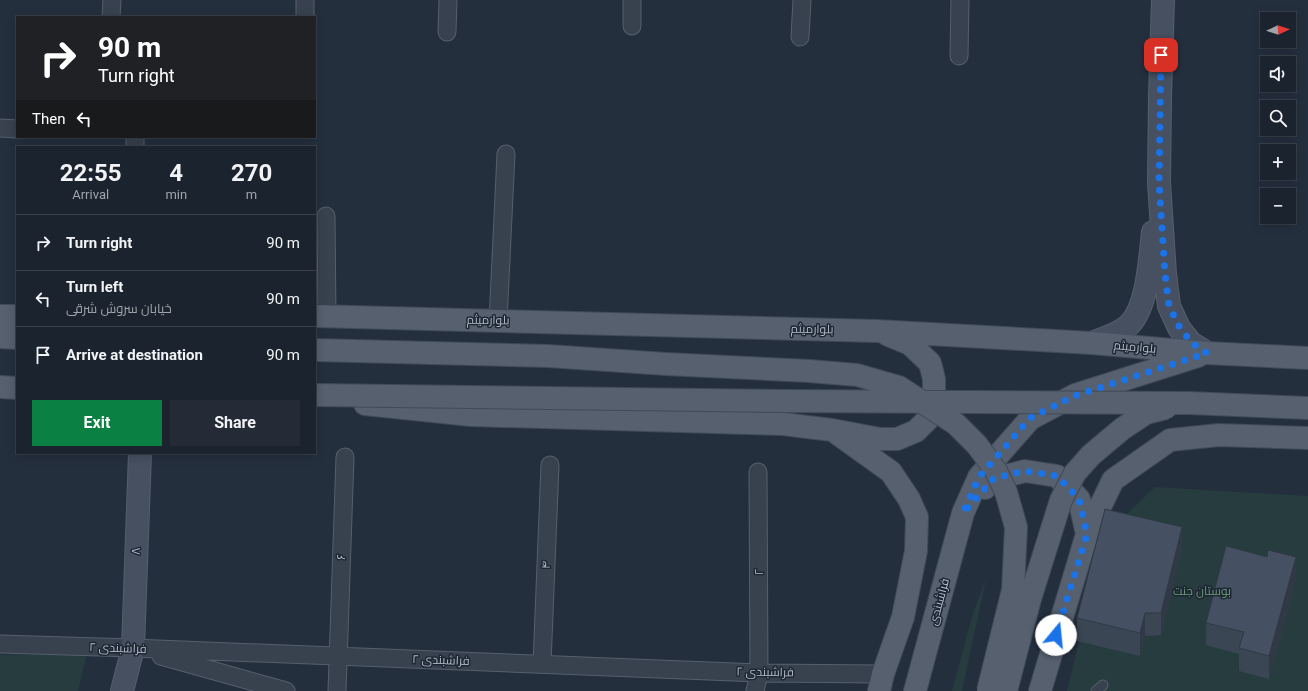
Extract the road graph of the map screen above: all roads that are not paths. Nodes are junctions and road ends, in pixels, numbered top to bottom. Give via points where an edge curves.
1 (112, 0) edge
2 (305, 0) edge
3 (448, 0) edge
4 (632, 0) edge
5 (802, 0) edge
6 (960, 0) edge
7 (1163, 0) edge
8 (111, 16) edge
9 (305, 16) edge
10 (632, 26) dead end
11 (447, 32) dead end
12 (800, 37) dead end
13 (959, 56) dead end
14 (0, 128) edge
15 (16, 129) edge
16 (506, 154) dead end
17 (1159, 183) junction
18 (326, 216) dead end
19 (0, 316) edge
20 (16, 316) edge
21 (321, 316) edge
22 (498, 321) junction
23 (876, 331) junction
24 (0, 337) edge
25 (16, 338) edge
26 (1092, 344) junction
27 (316, 350) edge
28 (1207, 353) junction
29 (1308, 358) edge
30 (0, 387) edge
31 (16, 388) edge
32 (316, 395) edge
33 (316, 399) edge
34 (1189, 403) junction
35 (1308, 408) edge
36 (832, 430) junction
37 (1308, 438) edge
38 (140, 454) edge
39 (345, 457) dead end
40 (550, 465) dead end
41 (758, 472) dead end
42 (963, 513) junction
43 (1087, 534) junction
44 (0, 644) edge
45 (132, 648) junction
46 (337, 656) junction
47 (542, 664) junction
48 (759, 673) junction
49 (881, 682) edge
50 (122, 691) edge
51 (286, 691) edge
52 (337, 691) edge
53 (755, 691) edge
54 (915, 691) edge
55 (988, 691) edge
56 (1006, 691) edge
57 (1040, 691) edge

1 - 8 street
2 - 9 street
3 - 11 street
4 - 10 street
5 - 12 street
6 - 13 street
7 - 17 street
14 - 15 street
16 - 22 street
17 - 26 street via 1141,306 1130,323 1114,335
17 - 28 street via 1169,306 1180,328 1192,343
18 - 21 street
19 - 20 main road
21 - 22 main road, بلوارمیثم
22 - 23 main road, بلوارمیثم
23 - 26 main road, بلوارمیثم
23 - 36 main road via 910,344 930,362 934,379 934,399 928,419 916,431 897,439 880,439
24 - 25 main road
26 - 28 main road, بلوارمیثم
27 - 55 main road, bridge via 548,356 801,371 857,375 899,387 956,424 977,445 996,471 1006,492 1016,528 1013,590
28 - 29 main road, بلوارمیثم
28 - 42 main road, فراشبندی via 1074,396 1030,418 979,477
30 - 31 main road
32 - 34 main road, bridge
33 - 36 main road via 471,415 783,424
34 - 35 main road
34 - 56 main road, bridge via 1146,413 1122,429 1075,473 1060,500 1030,598
36 - 49 main road via 891,472 909,499 917,517 916,552 903,617
37 - 43 main road via 1219,434 1170,440 1113,480
38 - 45 street, ۸
39 - 46 street, ۶
40 - 47 street, ۴
41 - 48 street, ۲
42 - 43 main road via 994,478 1025,471 1057,476 1079,499
42 - 54 main road, فراشبندی
43 - 57 main road
44 - 45 street, ۲ فراشبندی
45 - 46 street, ۲ فراشبندی
45 - 50 street, ۸
45 - 51 street
46 - 47 street, ۲ فراشبندی
46 - 52 street, ۶
47 - 48 street, ۲ فراشبندی
48 - 49 street, ۲ فراشبندی
48 - 53 street, ۲

